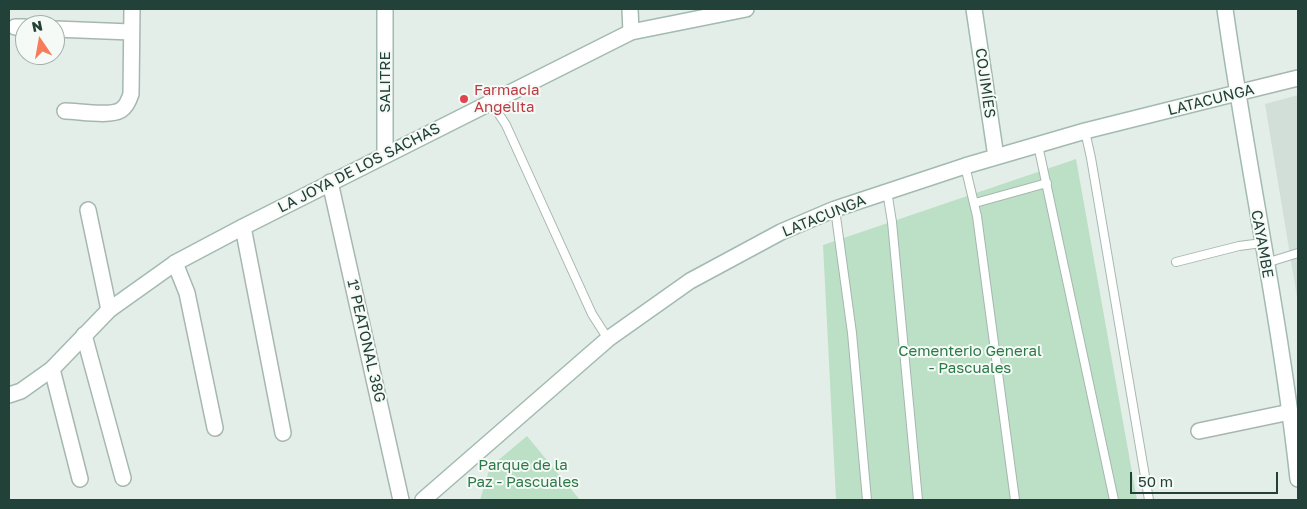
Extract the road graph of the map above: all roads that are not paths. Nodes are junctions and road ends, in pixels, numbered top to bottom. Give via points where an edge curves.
1 (132, 9) edge
2 (385, 9) edge
3 (630, 9) edge
4 (746, 9) edge
5 (974, 9) edge
6 (1225, 9) edge
7 (65, 29) edge
8 (131, 32) junction
9 (631, 32) junction
10 (1298, 78) edge
11 (1237, 93) junction
12 (491, 102) junction
13 (65, 110) dead end
14 (1085, 132) junction
15 (1038, 145) junction
16 (385, 155) junction
17 (996, 157) junction
18 (965, 166) junction
19 (330, 182) junction
20 (1047, 183) junction
21 (887, 191) junction
22 (975, 203) junction
23 (835, 209) junction
24 (88, 210) dead end
25 (243, 227) junction
26 (1262, 243) junction
27 (1298, 253) edge
28 (1176, 262) dead end
29 (175, 263) junction
30 (1266, 263) junction
31 (109, 310) junction
32 (84, 335) junction
33 (608, 339) junction
34 (52, 369) junction
35 (9, 395) edge
36 (1293, 416) edge
37 (215, 428) dead end
38 (1200, 431) dead end
39 (283, 433) dead end
40 (123, 478) dead end
41 (80, 479) dead end
42 (1298, 479) edge
43 (401, 500) edge
44 (423, 500) edge
45 (867, 500) edge
46 (918, 500) edge
47 (1015, 500) edge
48 (1114, 500) edge
49 (1149, 500) edge

1 - 8 street
2 - 16 street, SALITRE
3 - 9 street
4 - 9 street, LA JOYA DE LOS SACHAS
5 - 17 street, COJIMÍES
6 - 11 street, CAYAMBE
7 - 8 street
8 - 13 street via 131,94 128,103 120,111 107,113
9 - 12 street, LA JOYA DE LOS SACHAS
10 - 11 street, LATACUNGA
11 - 14 street, LATACUNGA
11 - 26 street, CAYAMBE
12 - 16 street, LA JOYA DE LOS SACHAS
12 - 33 lane via 506,125 592,314
14 - 15 street, LATACUNGA
14 - 49 lane
15 - 17 street, LATACUNGA
15 - 20 lane
16 - 19 street, LA JOYA DE LOS SACHAS
17 - 18 street, LATACUNGA
18 - 21 street, LATACUNGA
18 - 22 lane
19 - 25 street, LA JOYA DE LOS SACHAS
19 - 43 street, 1° PEATONAL 38G
20 - 22 lane
20 - 48 lane
21 - 23 street, LATACUNGA
21 - 46 lane
22 - 47 lane
23 - 33 street, LATACUNGA via 781,232 690,281
23 - 45 lane via 852,332
24 - 31 street
25 - 29 street, LA JOYA DE LOS SACHAS
25 - 39 street
26 - 28 lane
26 - 30 street, CAYAMBE
27 - 30 lane
29 - 31 street, LA JOYA DE LOS SACHAS
29 - 37 street via 187,292
30 - 36 street, CAYAMBE
31 - 32 street, LA JOYA DE LOS SACHAS
32 - 34 street, LA JOYA DE LOS SACHAS
32 - 40 street
33 - 44 street, LATACUNGA
34 - 35 street, LA JOYA DE LOS SACHAS via 21,391
34 - 41 street
36 - 38 street
36 - 42 street, CAYAMBE

